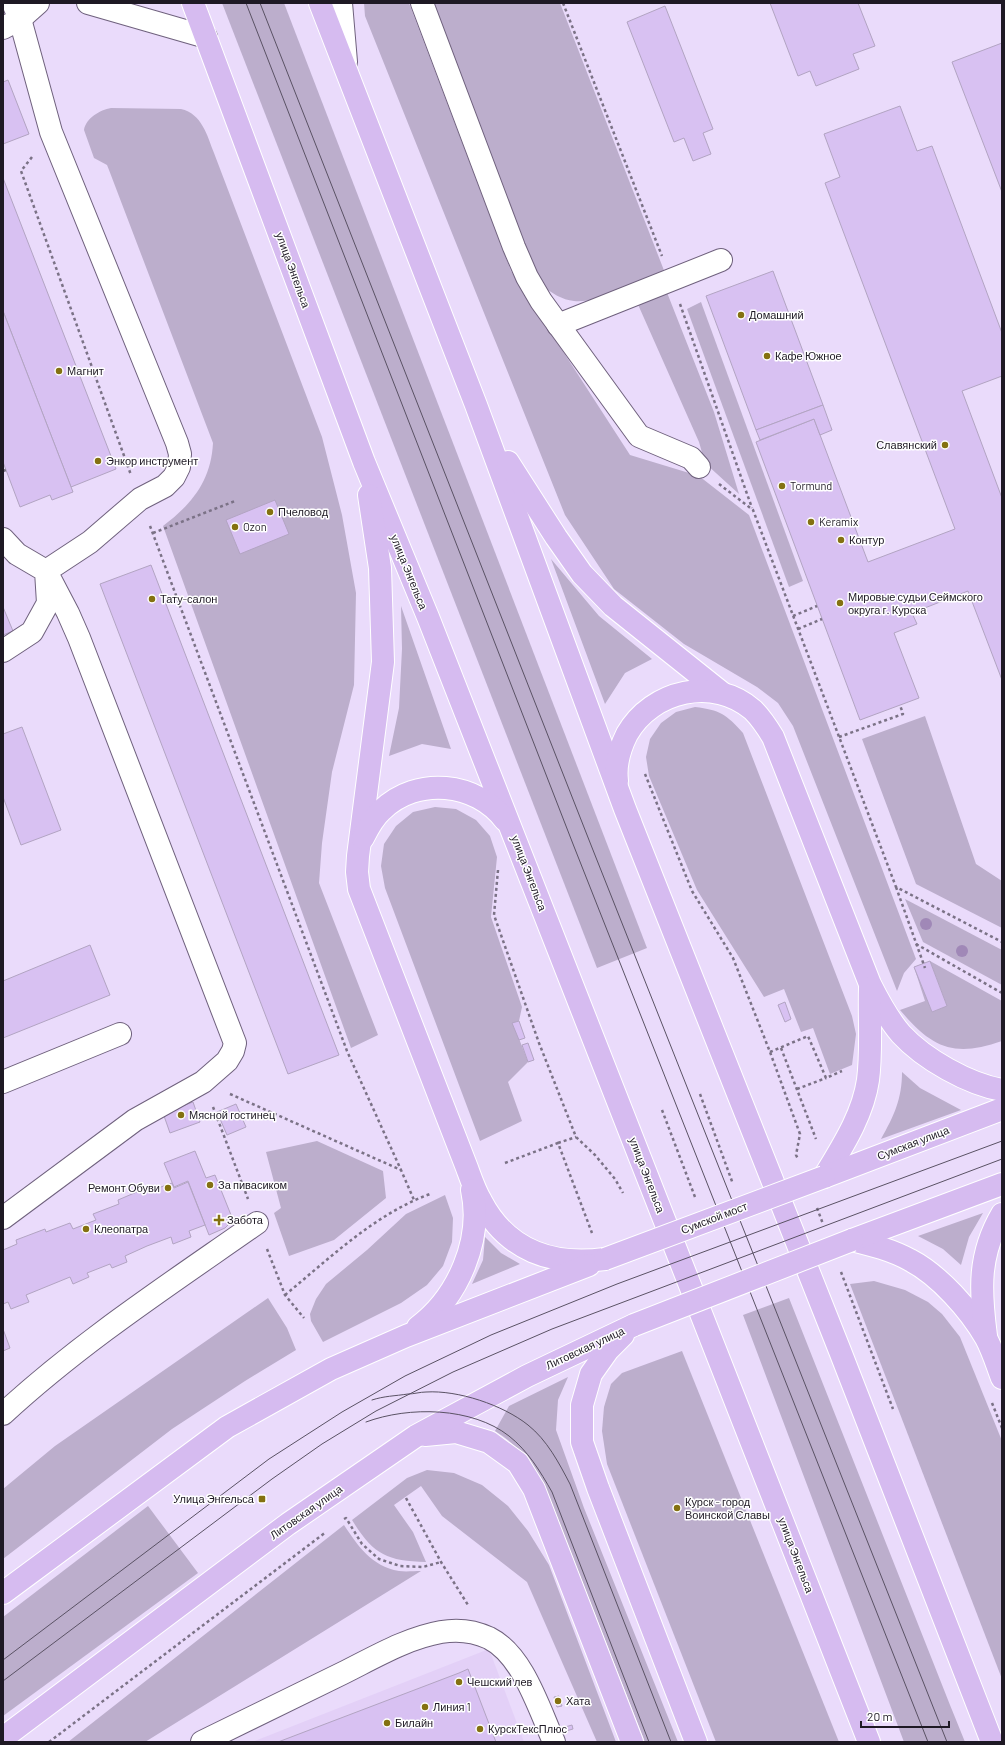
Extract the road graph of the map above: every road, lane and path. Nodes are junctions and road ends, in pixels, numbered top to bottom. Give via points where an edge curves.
1 (38, 3) edge
2 (88, 3) edge
3 (193, 3) edge
4 (320, 3) edge
5 (341, 3) edge
6 (422, 3) edge
7 (563, 3) edge
8 (12, 17) edge
9 (206, 37) junction
10 (347, 70) junction
11 (51, 132) junction
12 (721, 260) dead end
13 (671, 279) junction
14 (558, 325) junction
15 (476, 405) junction
16 (364, 462) junction
17 (699, 467) joint
18 (140, 499) junction
19 (235, 501) dead end
20 (752, 510) junction
21 (153, 533) junction
22 (3, 539) edge
23 (46, 571) junction
24 (818, 606) dead end
25 (793, 616) junction
26 (822, 619) dead end
27 (798, 629) junction
28 (3, 651) edge
29 (722, 693) junction
30 (900, 705) dead end
31 (839, 737) junction
32 (645, 771) dead end
33 (619, 793) junction
34 (513, 833) junction
35 (358, 856) junction
36 (498, 864) dead end
37 (896, 887) junction
38 (1002, 942) edge
39 (916, 944) junction
40 (925, 968) dead end
41 (870, 984) junction
42 (1002, 993) edge
43 (120, 1034) dead end
44 (780, 1048) junction
45 (770, 1052) junction
46 (842, 1071) dead end
47 (826, 1078) junction
48 (3, 1082) edge
49 (203, 1082) junction
50 (797, 1089) junction
51 (1002, 1090) edge
52 (700, 1094) dead end
53 (1002, 1109) edge
54 (662, 1110) dead end
55 (558, 1143) junction
56 (818, 1146) dead end
57 (799, 1162) dead end
58 (505, 1163) dead end
59 (467, 1168) junction
60 (401, 1170) junction
61 (824, 1176) junction
62 (1002, 1184) edge
63 (734, 1185) dead end
64 (430, 1194) dead end
65 (414, 1200) junction
66 (696, 1200) dead end
67 (816, 1207) dead end
68 (1002, 1214) edge
69 (3, 1218) edge
70 (257, 1223) dead end
71 (824, 1229) dead end
72 (594, 1238) dead end
73 (852, 1240) junction
74 (605, 1259) junction
75 (838, 1266) dead end
76 (285, 1295) dead end
77 (634, 1325) junction
78 (406, 1336) junction
79 (986, 1339) junction
80 (1002, 1378) edge
81 (990, 1400) dead end
82 (895, 1413) dead end
83 (3, 1414) edge
84 (1002, 1428) edge
85 (416, 1436) junction
86 (406, 1498) dead end
87 (339, 1522) dead end
88 (327, 1532) dead end
89 (442, 1562) junction
90 (3, 1593) edge
91 (470, 1609) dead end
92 (974, 1692) junction
93 (1002, 1735) edge
94 (3, 1738) edge
95 (868, 1740) edge
96 (49, 1742) edge
97 (202, 1742) edge
98 (554, 1742) edge
99 (632, 1742) edge
100 (696, 1742) edge
101 (992, 1742) edge

1 - 8 street
2 - 9 street
3 - 9 main road, улица Энгельса
4 - 10 main road
5 - 10 street
6 - 14 street via 514,247 527,277
7 - 13 path
8 - 11 street
9 - 16 main road, улица Энгельса
10 - 15 main road
11 - 18 path via 21,171
11 - 18 street via 180,454 179,467 174,478 165,486
12 - 13 street
13 - 14 street
13 - 20 path
14 - 17 street via 639,436 691,458
15 - 29 main road via 516,477 582,574 613,606
15 - 33 main road
16 - 34 main road, улица Энгельса
16 - 35 main road via 380,568 383,662
17 - 20 path
18 - 21 path
18 - 23 street via 90,542
19 - 21 path
20 - 25 path
21 - 60 path via 347,1051
22 - 23 street via 17,554
23 - 28 street via 48,604 32,632
23 - 49 street via 79,638 235,1043 227,1061
24 - 25 path
25 - 27 path
26 - 27 path
27 - 31 path
29 - 33 main road via 705,690 671,695 643,713 623,742 618,760
29 - 41 main road via 752,710 764,722 773,737
30 - 31 path via 903,714
31 - 37 path
32 - 45 path via 692,891 733,958
33 - 92 main road
34 - 35 main road via 492,806 478,796 445,787 428,788 396,799 382,810 363,838
34 - 95 main road, улица Энгельса
35 - 59 main road via 359,889
36 - 55 path via 494,915 539,1043 576,1137
37 - 38 path
37 - 39 path
39 - 40 path
39 - 42 path
41 - 51 main road via 884,1011 917,1049 967,1079
41 - 61 main road via 868,1081 857,1117
43 - 48 street
44 - 45 path
44 - 47 path via 808,1036
44 - 50 path
45 - 57 path via 800,1134 796,1155
46 - 47 path
47 - 50 path
49 - 60 path
49 - 69 street via 135,1120
50 - 56 path
52 - 63 path
53 - 61 main road, Сумская улица
54 - 66 path
55 - 58 path
55 - 72 path
59 - 74 main road via 492,1219 506,1234 524,1246 542,1256 563,1261
59 - 78 main road via 474,1217 469,1251 460,1277 446,1300 427,1320
60 - 65 path
61 - 74 main road, Сумской мост, bridge
62 - 73 main road
64 - 65 path
65 - 76 path via 368,1227
67 - 71 path
68 - 79 main road via 992,1232 984,1258 982,1304
70 - 83 street via 76,1351
73 - 77 main road, bridge
73 - 79 main road via 882,1248 911,1260 954,1296
74 - 78 main road
75 - 82 path
77 - 85 main road, Литовская улица via 527,1376
77 - 100 main road via 608,1350 591,1374 582,1405 582,1442
78 - 90 main road via 331,1369 227,1427
79 - 80 main road
81 - 84 path
85 - 94 main road, Литовская улица via 288,1524
85 - 99 main road via 456,1432 489,1442 518,1463 534,1489
86 - 89 path
87 - 89 path via 346,1518 362,1544 379,1558 400,1566 423,1567
88 - 96 path
89 - 91 path
92 - 93 main road
92 - 101 main road
97 - 98 street via 398,1646 441,1632 457,1630 473,1632 489,1639 511,1658 529,1685

